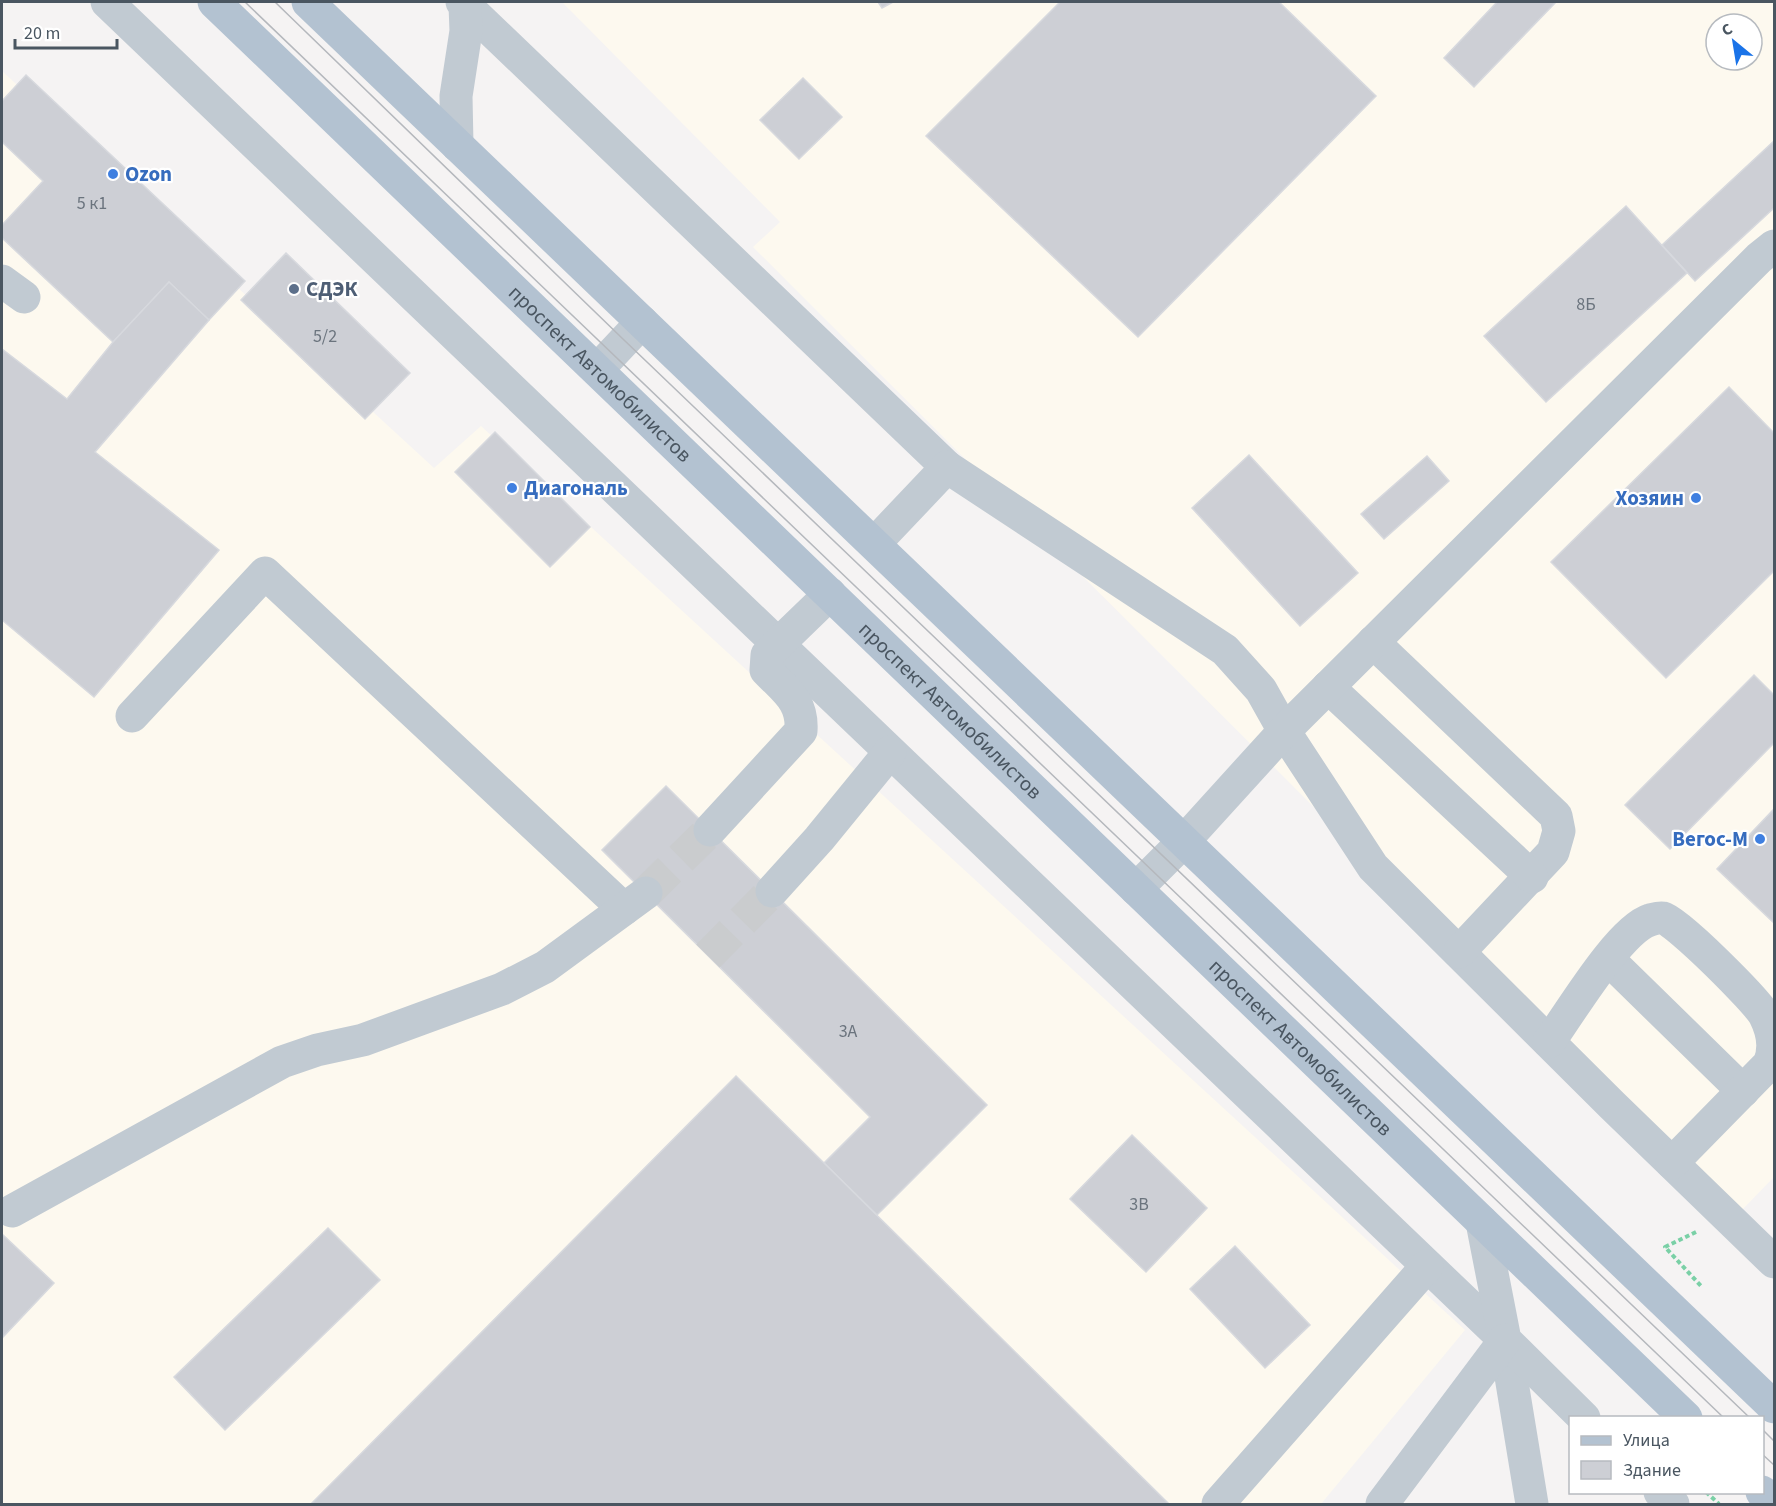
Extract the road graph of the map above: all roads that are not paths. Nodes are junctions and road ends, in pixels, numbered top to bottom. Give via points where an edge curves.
1 (107, 2) edge
2 (214, 2) edge
3 (308, 2) edge
4 (464, 3) edge
5 (457, 145) junction
6 (1774, 246) edge
7 (642, 322) junction
8 (597, 370) junction
9 (947, 467) junction
10 (875, 543) junction
11 (830, 594) junction
12 (1373, 642) junction
13 (777, 644) junction
14 (1328, 687) junction
15 (132, 716) dead end
16 (1284, 731) junction
17 (890, 752) junction
18 (710, 830) tunnel mouth
19 (1185, 840) junction
20 (1532, 877) junction
21 (1136, 889) junction
22 (772, 891) tunnel mouth
23 (1459, 952) junction
24 (1608, 959) junction
25 (1549, 1042) junction
26 (1743, 1091) junction
27 (1672, 1163) junction
28 (12, 1211) dead end
29 (1482, 1222) junction
30 (1774, 1262) edge
31 (1427, 1266) junction
32 (1505, 1340) junction
33 (1774, 1407) edge
34 (1582, 1416) edge
35 (1684, 1416) edge
36 (1218, 1504) edge
37 (1382, 1504) edge
38 (1532, 1504) edge

1 - 13 lane
2 - 8 main road, проспект Автомобилистов
3 - 5 main road
4 - 5 lane via 466,31 456,96
4 - 9 lane
5 - 7 main road
6 - 12 lane
7 - 8 lane
7 - 10 main road
8 - 11 main road, проспект Автомобилистов
9 - 10 lane
9 - 16 lane via 1225,650 1261,690
10 - 19 main road
11 - 13 lane
11 - 21 main road, проспект Автомобилистов
12 - 14 lane
12 - 20 lane via 1556,816 1559,831 1553,852
13 - 17 lane
13 - 18 lane via 767,655 766,670 798,704 801,731
14 - 16 lane
14 - 20 lane
15 - 28 lane via 266,573 635,901 545,967 502,989 363,1040 282,1062
16 - 19 lane
16 - 23 lane via 1373,867
17 - 22 lane
17 - 31 lane
19 - 21 lane
19 - 33 main road
20 - 23 lane
21 - 29 main road, проспект Автомобилистов
23 - 25 lane
24 - 25 lane
24 - 26 lane
24 - 26 lane via 1628,933 1648,921 1665,918 1760,1006 1772,1031 1773,1055
25 - 27 lane
26 - 27 lane
27 - 30 lane
29 - 32 lane
29 - 35 main road, проспект Автомобилистов
31 - 32 lane
31 - 36 lane
32 - 34 lane
32 - 37 lane
32 - 38 lane

